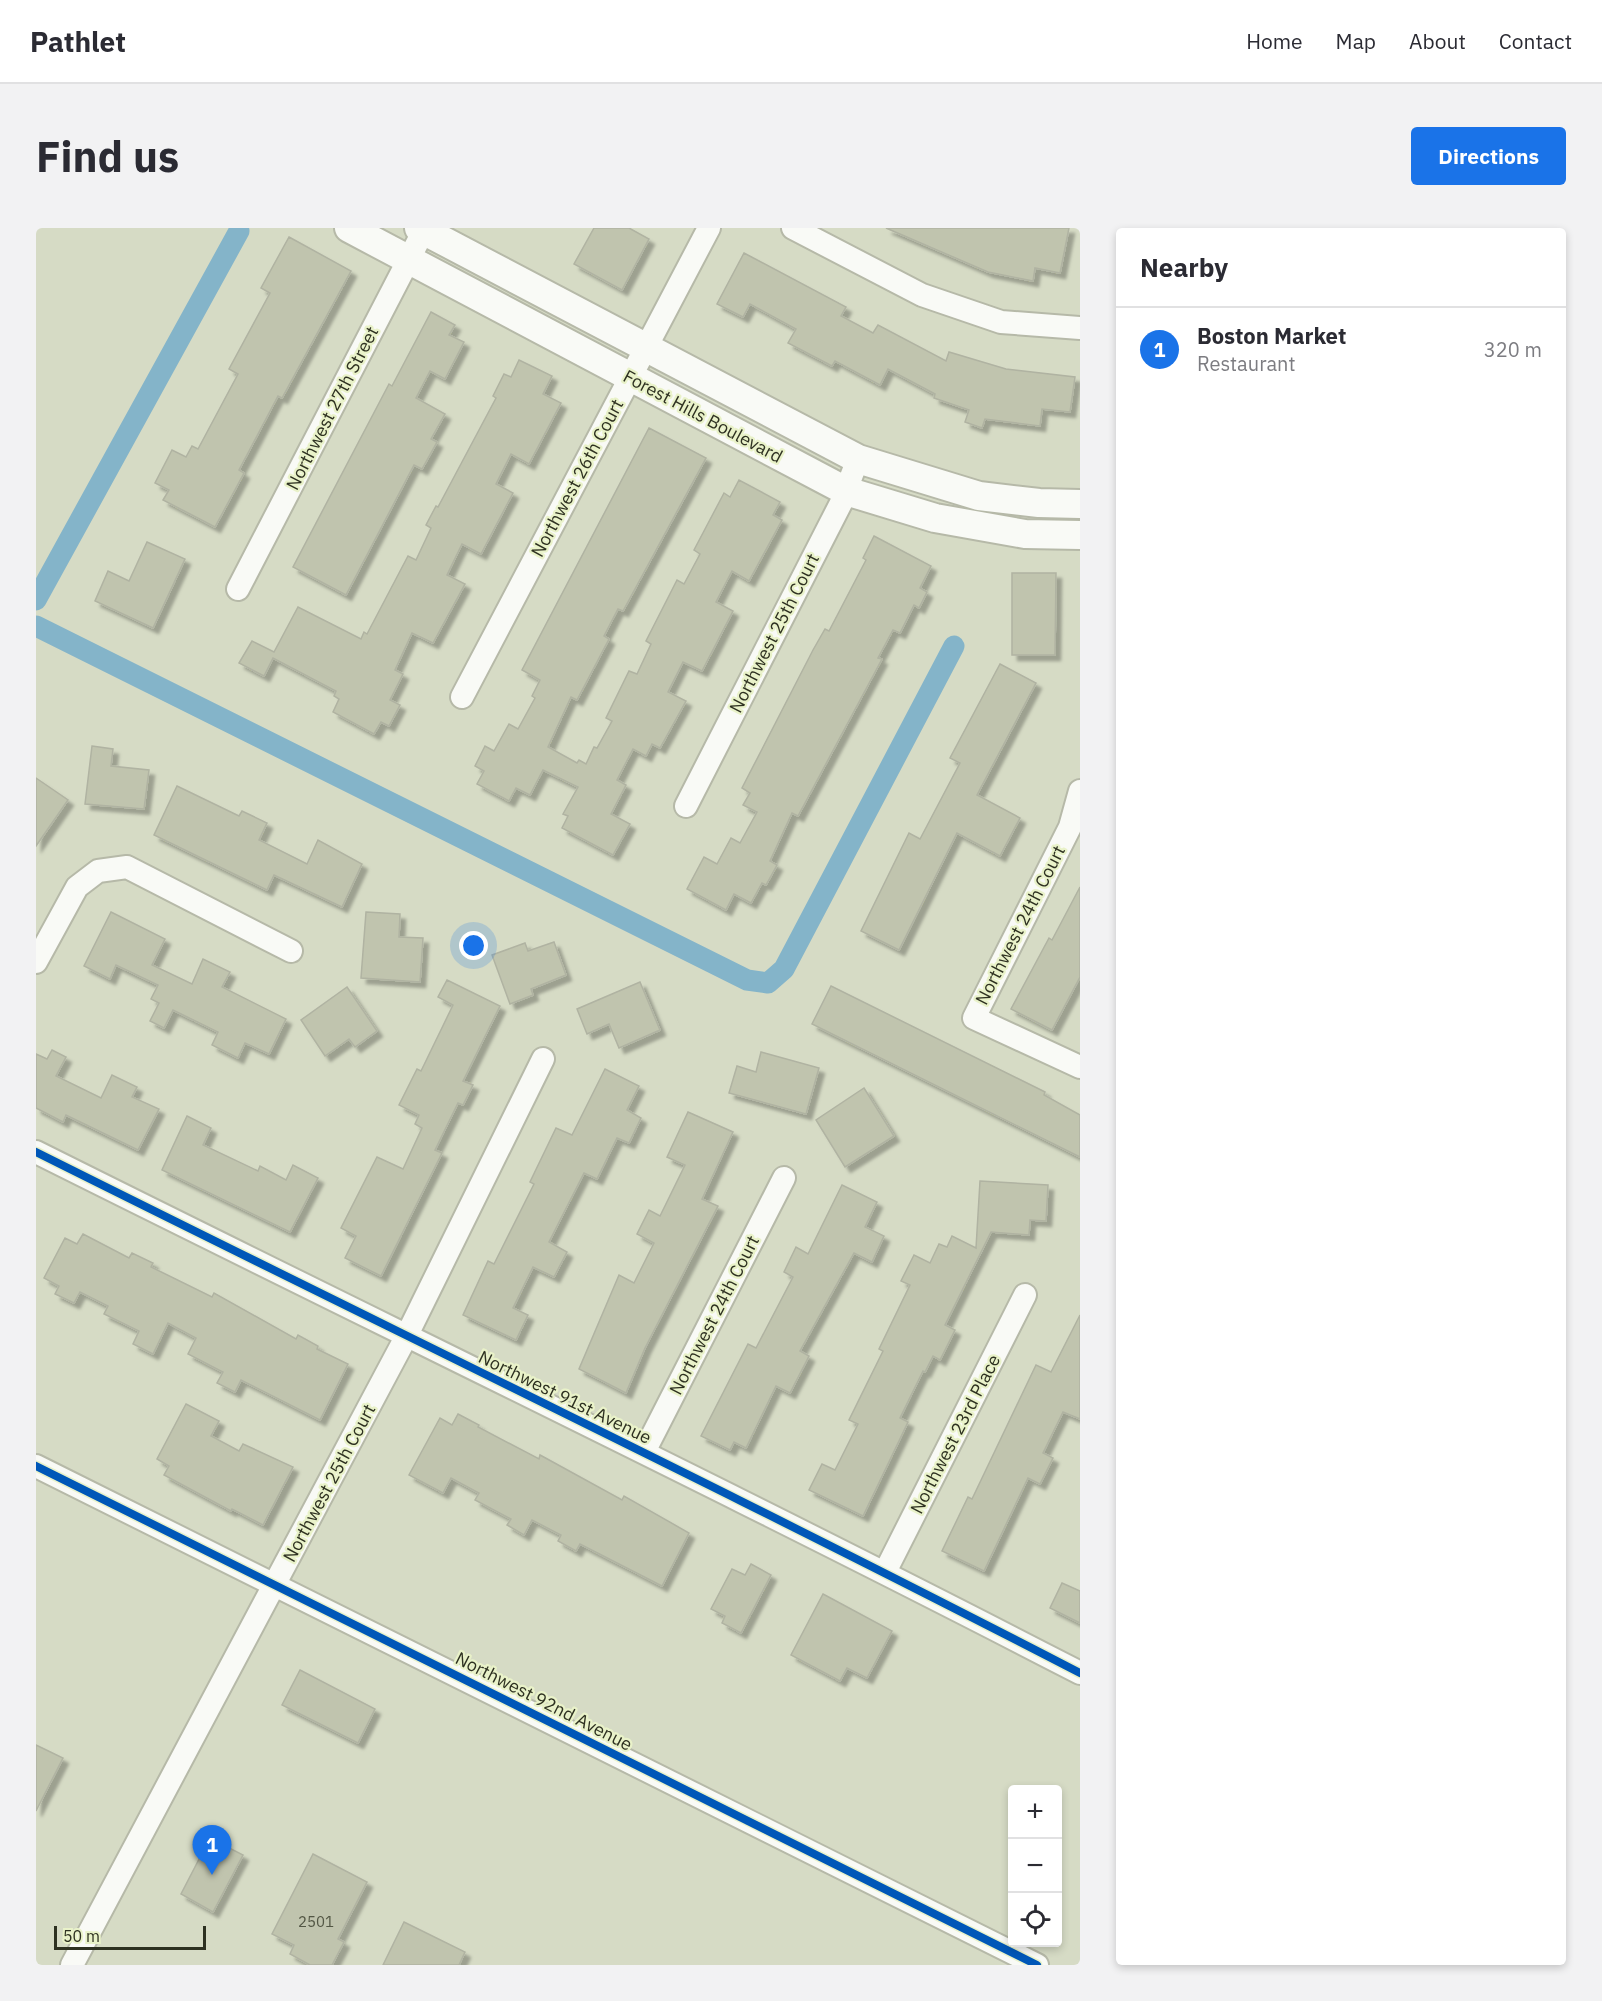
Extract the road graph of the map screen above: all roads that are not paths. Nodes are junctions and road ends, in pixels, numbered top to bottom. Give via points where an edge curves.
1 (349, 228) edge
2 (709, 228) edge
3 (793, 228) edge
4 (422, 229) edge
5 (409, 260) junction
6 (1080, 328) edge
7 (645, 348) junction
8 (630, 378) junction
9 (858, 459) junction
10 (846, 490) junction
11 (1080, 504) edge
12 (1080, 535) edge
13 (238, 589) dead end
14 (462, 697) dead end
15 (1080, 791) edge
16 (686, 806) dead end
17 (291, 951) dead end
18 (36, 962) edge
19 (543, 1059) dead end
20 (1080, 1067) edge
21 (36, 1152) edge
22 (784, 1178) dead end
23 (1024, 1296) dead end
24 (406, 1337) junction
25 (644, 1452) junction
26 (36, 1466) edge
27 (885, 1572) junction
28 (276, 1584) junction
29 (1080, 1673) edge
30 (72, 1965) edge
31 (1037, 1965) edge

1 - 5 street, Forest Hills Boulevard
2 - 7 street, Northwest 26th Court
3 - 6 street via 922,295 1001,322
4 - 5 street, Northwest 27th Street
4 - 7 street, Forest Hills Boulevard
5 - 8 street, Forest Hills Boulevard
5 - 13 street, Northwest 27th Street
7 - 8 street, Northwest 26th Court
7 - 9 street, Forest Hills Boulevard
8 - 10 street, Forest Hills Boulevard
8 - 14 street, Northwest 26th Court
9 - 10 street, Northwest 25th Court
9 - 11 street, Forest Hills Boulevard via 979,496
10 - 12 street, Forest Hills Boulevard via 935,518 1025,534
10 - 16 street, Northwest 25th Court
15 - 20 street, Northwest 24th Court via 1070,826 974,1018
17 - 18 street via 127,867 98,871 77,887
19 - 24 street, Northwest 25th Court
21 - 24 street, Northwest 91st Avenue
22 - 25 street, Northwest 24th Court
23 - 27 street, Northwest 23rd Place
24 - 25 street, Northwest 91st Avenue
24 - 28 street, Northwest 25th Court
25 - 27 street, Northwest 91st Avenue
26 - 28 street, Northwest 92nd Avenue
27 - 29 street, Northwest 91st Avenue
28 - 30 street, Northwest 25th Court
28 - 31 street, Northwest 92nd Avenue

